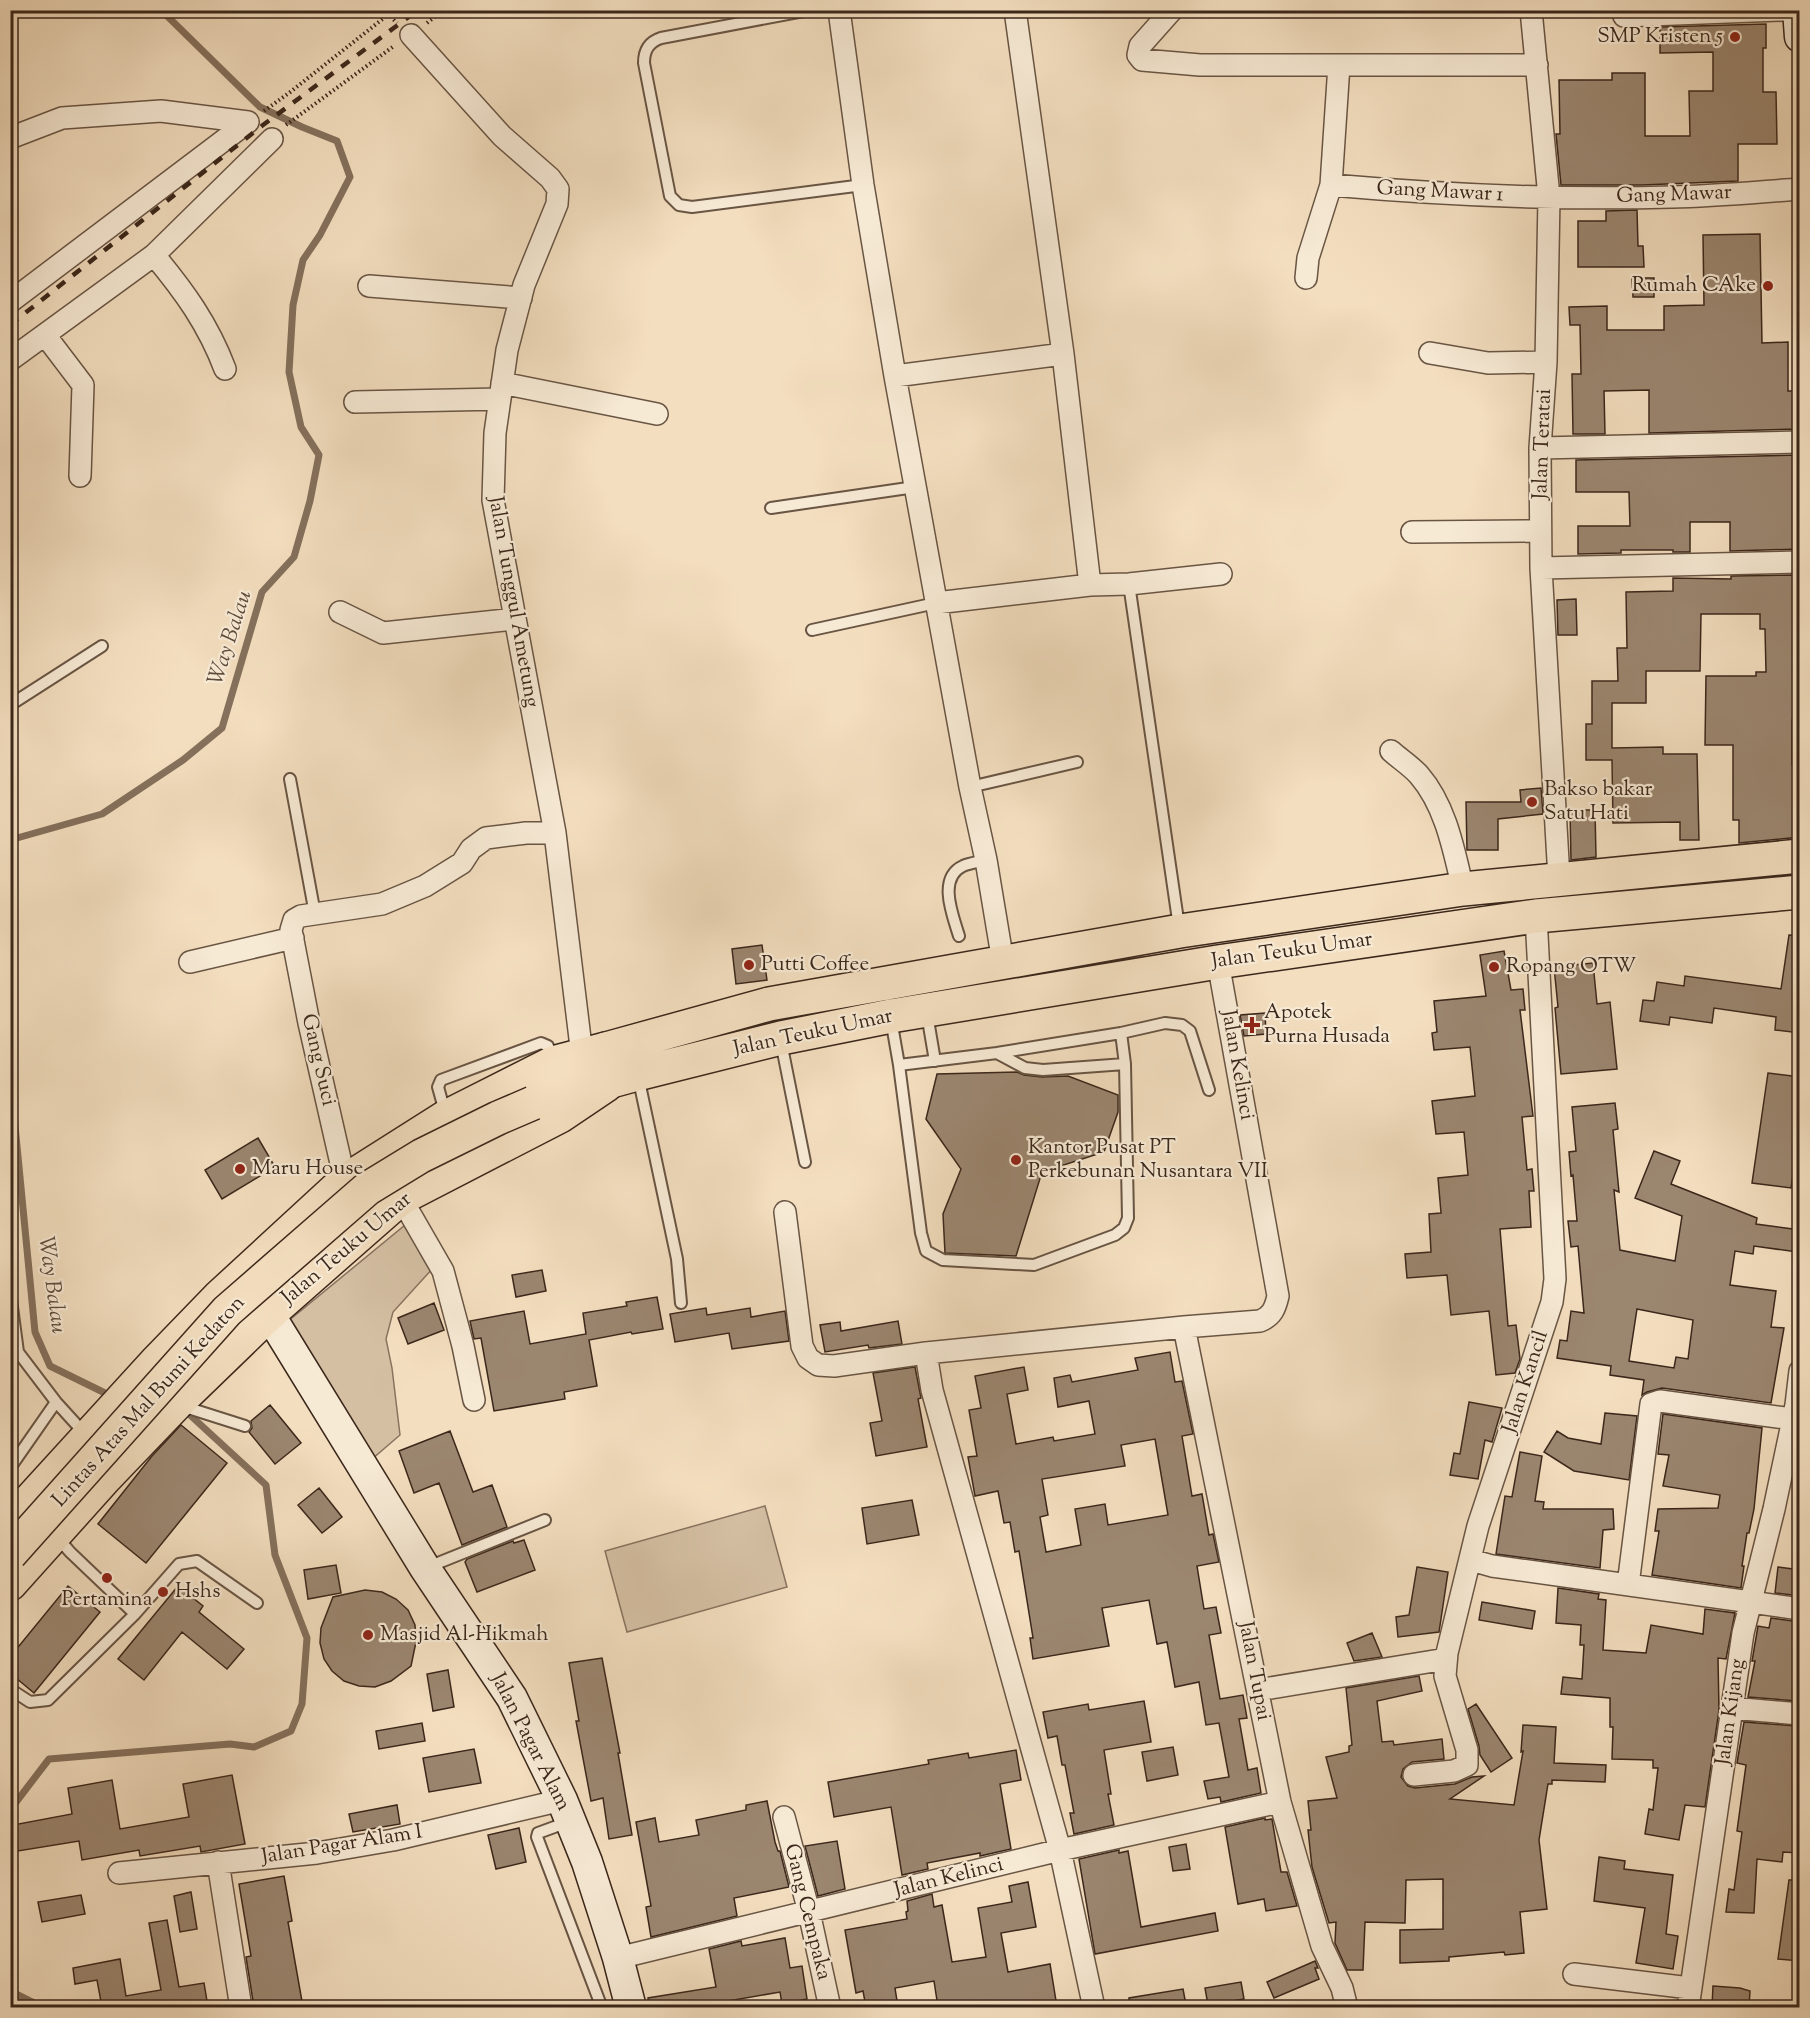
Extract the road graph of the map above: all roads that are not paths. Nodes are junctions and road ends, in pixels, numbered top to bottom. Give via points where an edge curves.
1 (809, 10) edge
2 (838, 10) edge
3 (1016, 10) edge
4 (1172, 10) edge
5 (1531, 10) edge
6 (1783, 10) edge
7 (1798, 10) edge
8 (1624, 16) dead end
9 (411, 35) road end
10 (1800, 37) edge
11 (1339, 64) junction
12 (1537, 65) junction
13 (10, 138) edge
14 (272, 139) dead end
15 (863, 184) junction
16 (1331, 184) junction
17 (1800, 189) edge
18 (1549, 196) junction
19 (154, 255) junction
20 (1306, 278) dead end
21 (369, 286) dead end
22 (521, 298) junction
23 (10, 302) edge
24 (45, 335) junction
25 (1430, 353) dead end
26 (1063, 354) junction
27 (10, 360) edge
28 (1546, 362) junction
29 (225, 369) dead end
30 (895, 376) junction
31 (501, 391) junction
32 (355, 402) dead end
33 (657, 414) dead end
34 (1800, 442) edge
35 (1540, 448) junction
36 (80, 476) dead end
37 (915, 487) junction
38 (771, 508) dead end
39 (1540, 531) junction
40 (1412, 532) dead end
41 (1800, 562) edge
42 (1541, 568) junction
43 (1221, 574) dead end
44 (1129, 584) junction
45 (1090, 585) junction
46 (936, 603) junction
47 (340, 612) dead end
48 (515, 619) junction
49 (812, 630) dead end
50 (102, 646) dead end
51 (10, 705) edge
52 (1390, 751) dead end
53 (1077, 762) dead end
54 (290, 779) dead end
55 (970, 787) junction
56 (555, 832) junction
57 (1800, 856) edge
58 (986, 860) junction
59 (1559, 878) junction
60 (1463, 889) junction
61 (1800, 892) edge
62 (315, 914) junction
63 (1536, 916) junction
64 (1180, 930) junction
65 (959, 936) dead end
66 (293, 938) junction
67 (190, 962) dead end
68 (1003, 962) junction
69 (1218, 962) junction
70 (927, 1011) junction
71 (891, 1016) junction
72 (1121, 1033) junction
73 (781, 1038) junction
74 (997, 1053) junction
75 (935, 1061) junction
76 (1125, 1064) junction
77 (899, 1065) junction
78 (594, 1069) junction
79 (1209, 1090) dead end
80 (805, 1162) dead end
81 (345, 1181) junction
82 (401, 1198) junction
83 (785, 1212) dead end
84 (10, 1292) edge
85 (681, 1303) dead end
86 (269, 1314) junction
87 (1184, 1327) junction
88 (926, 1353) junction
89 (158, 1360) junction
90 (1800, 1371) edge
91 (474, 1400) dead end
92 (56, 1402) junction
93 (194, 1405) junction
94 (1796, 1420) edge
95 (244, 1426) dead end
96 (88, 1437) junction
97 (10, 1468) edge
98 (21, 1511) edge
99 (545, 1520) dead end
100 (56, 1533) junction
101 (10, 1554) edge
102 (1471, 1560) junction
103 (425, 1568) junction
104 (10, 1584) edge
105 (1628, 1585) junction
106 (1752, 1601) junction
107 (257, 1604) dead end
108 (1800, 1609) edge
109 (135, 1614) junction
110 (1446, 1659) junction
111 (10, 1689) edge
112 (1258, 1690) junction
113 (1731, 1708) junction
114 (1800, 1714) edge
115 (1414, 1775) dead end
116 (1280, 1802) junction
117 (566, 1811) junction
118 (784, 1817) dead end
119 (1060, 1850) junction
120 (218, 1862) junction
121 (119, 1873) dead end
122 (809, 1912) junction
123 (618, 1958) junction
124 (1574, 1974) dead end
125 (1689, 1998) edge
126 (617, 2005) edge
127 (242, 2007) edge
128 (830, 2007) edge
129 (1094, 2007) edge
130 (1347, 2007) edge

1 - 15 lane via 661,38 646,49 644,63 670,196 679,205 692,207
2 - 15 street
3 - 26 street
4 - 11 street via 1140,46 1138,55 1142,60 1200,65
5 - 12 street, Jalan Teratai
6 - 8 street
7 - 10 street
9 - 22 street, Jalan Tunggul Ametung via 502,136 558,189 557,204
11 - 12 street
11 - 16 street
12 - 18 street, Jalan Teratai
13 - 23 street via 62,118 161,111 248,122
14 - 19 street
15 - 30 street
16 - 18 street, Gang Mawar 1 via 1396,191
16 - 20 street via 1308,258
17 - 18 street, Gang Mawar via 1672,197
18 - 28 street, Jalan Teratai
19 - 24 street
19 - 29 street via 184,291 214,340
21 - 22 street
22 - 31 street, Jalan Tunggul Ametung
24 - 27 street
24 - 36 street via 83,385
25 - 28 street via 1488,363
26 - 30 street
26 - 45 street
28 - 35 street, Jalan Teratai
30 - 37 street
31 - 32 street
31 - 33 street
31 - 48 street, Jalan Tunggul Ametung via 493,500
34 - 35 street
35 - 39 street, Jalan Teratai
37 - 38 lane
37 - 46 street
39 - 40 street
39 - 42 street, Jalan Teratai
41 - 42 street
42 - 59 street, Jalan Teratai
43 - 44 street
44 - 45 street
44 - 64 lane
45 - 46 street
46 - 49 lane
46 - 55 street
47 - 48 street via 383,633
48 - 56 street, Jalan Tunggul Ametung
50 - 51 lane
52 - 60 street via 1419,776 1434,797
53 - 55 lane
54 - 62 lane
55 - 58 street
56 - 62 street via 486,838 471,849 462,863 424,886 382,904
56 - 78 street, Jalan Tunggul Ametung
57 - 59 main road, Jalan Teuku Umar
58 - 65 lane via 961,866 950,878 948,891
58 - 68 street
59 - 60 main road, Jalan Teuku Umar
60 - 64 main road, Jalan Teuku Umar
61 - 63 main road, Jalan Teuku Umar
62 - 66 street via 294,920
63 - 69 main road, Jalan Teuku Umar
63 - 102 street, Jalan Kancil via 1555,1279 1552,1302 1478,1526
64 - 68 main road, Jalan Teuku Umar
66 - 67 street
66 - 81 street, Gang Suci
68 - 78 main road, Jalan Teuku Umar via 769,1004
69 - 70 main road, Jalan Teuku Umar
69 - 87 street, Jalan Kelinci via 1278,1296 1275,1309 1260,1321
70 - 71 main road, Jalan Teuku Umar
70 - 75 lane
71 - 73 main road, Jalan Teuku Umar
71 - 77 lane
72 - 74 lane
72 - 76 lane
72 - 79 lane via 1165,1023 1182,1025 1190,1031
73 - 78 main road, Jalan Teuku Umar
73 - 80 lane
74 - 75 lane
74 - 76 lane via 1025,1068 1043,1070
75 - 77 lane
76 - 77 lane via 1128,1218 1124,1228 1115,1236 1034,1265 943,1260 926,1251
78 - 81 main road, Jalan Teuku Umar via 446,1117
78 - 82 main road, Jalan Teuku Umar via 560,1116
78 - 85 lane via 677,1259
78 - 101 main road, Lintas Atas Mal Bumi Kedaton, bridge via 421,1156 367,1189 227,1311
81 - 89 main road, Jalan Teuku Umar via 219,1297
82 - 86 main road, Jalan Teuku Umar
82 - 91 street via 443,1271
83 - 88 street via 802,1346 808,1358 818,1365 834,1366
84 - 92 lane via 18,1353
86 - 93 main road, Jalan Teuku Umar
86 - 103 street, Jalan Pagar Alam
87 - 88 street
87 - 112 street, Jalan Tupai
88 - 119 street via 932,1390
89 - 93 main road via 154,1374 159,1388
89 - 96 main road, Jalan Teuku Umar
90 - 94 street, Jalan Kijang
92 - 96 lane
92 - 97 lane
93 - 95 lane
93 - 100 main road, Jalan Teuku Umar via 106,1477
94 - 105 street via 1653,1402 1649,1407
94 - 106 street, Jalan Kijang
96 - 98 main road, Jalan Teuku Umar
98 - 100 main road via 55,1492 66,1497 67,1515
99 - 103 lane
100 - 104 main road, Jalan Teuku Umar
100 - 109 lane via 70,1552
102 - 105 street
102 - 110 street, Jalan Kancil
103 - 117 street, Jalan Pagar Alam via 512,1698
105 - 106 street
106 - 108 street
106 - 113 street, Jalan Kijang
107 - 109 lane via 197,1561 179,1564
109 - 111 lane via 48,1701 30,1702
110 - 112 street
110 - 115 street, Jalan Kancil via 1445,1676 1467,1750 1467,1766
112 - 116 street, Jalan Tupai
113 - 114 street
113 - 125 street, Jalan Kijang
116 - 119 street, Jalan Kelinci
116 - 130 street, Jalan Tupai via 1322,1946
117 - 120 street, Jalan Pagar Alam I via 317,1853
117 - 123 street, Jalan Pagar Alam
117 - 126 lane via 537,1837
118 - 122 street, Gang Cempaka
119 - 122 street, Jalan Kelinci
119 - 129 street
120 - 121 street, Jalan Pagar Alam I
120 - 127 street
122 - 123 street, Jalan Kelinci
122 - 128 street, Gang Cempaka
123 - 126 street, Jalan Pagar Alam
124 - 125 street

